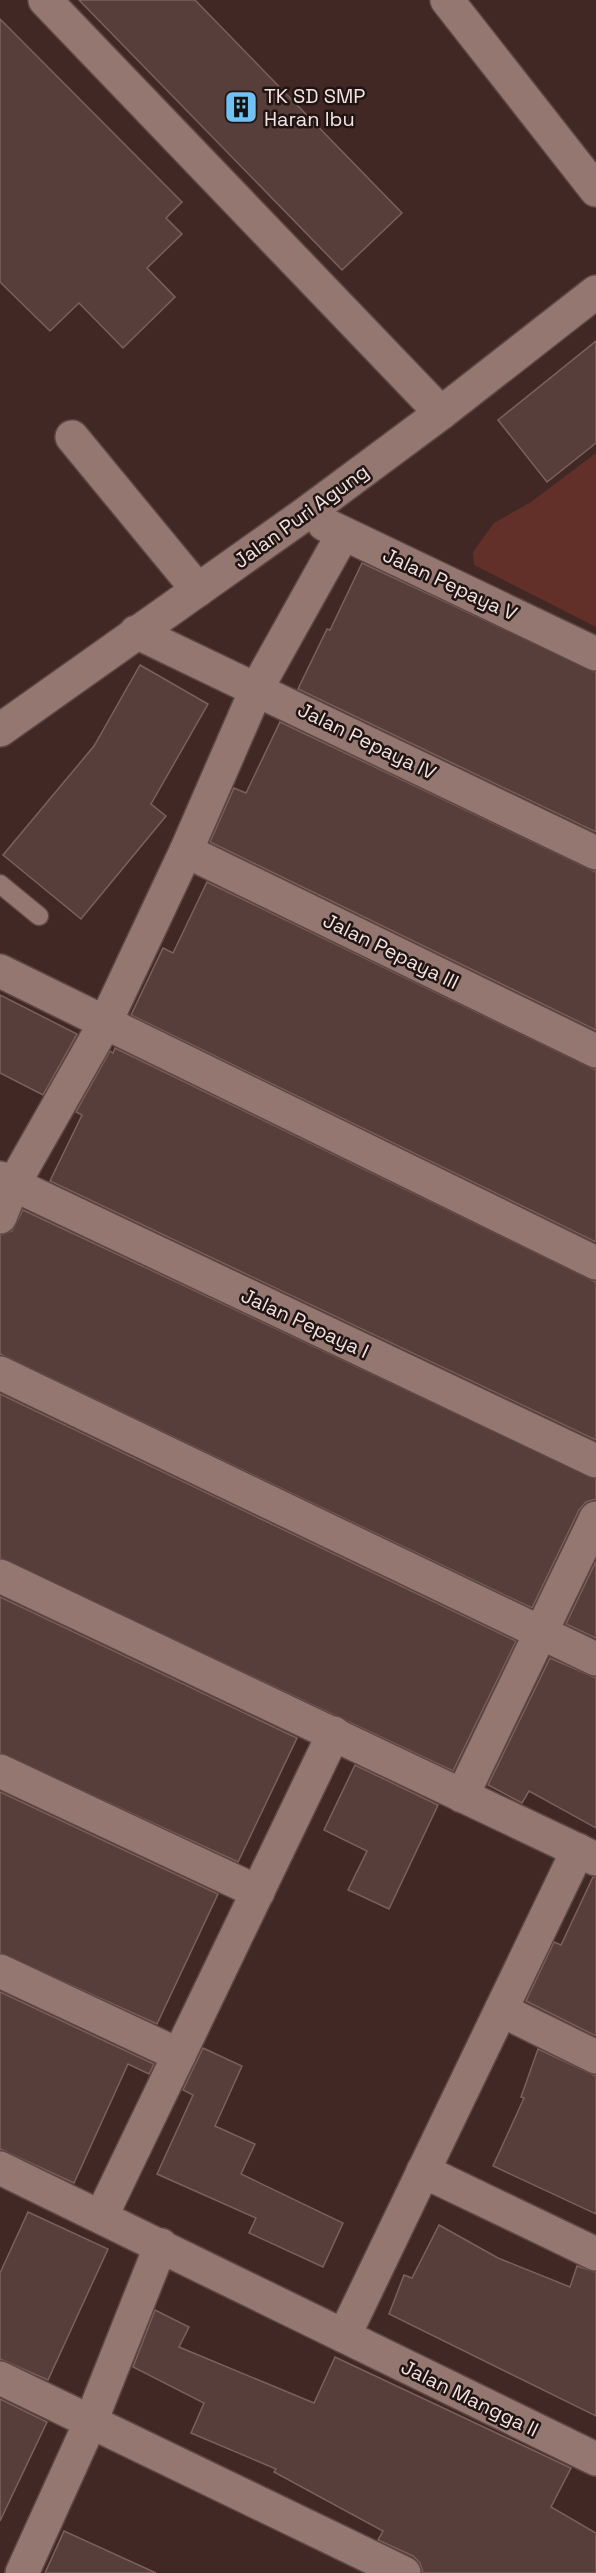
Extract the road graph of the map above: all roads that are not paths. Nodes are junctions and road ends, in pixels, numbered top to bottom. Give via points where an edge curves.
1 (45, 0) edge
2 (447, 0) edge
3 (596, 190) edge
4 (596, 292) edge
5 (441, 413) junction
6 (72, 437) dead end
7 (305, 514) junction
8 (343, 534) junction
9 (198, 590) junction
10 (136, 632) junction
11 (596, 654) edge
12 (257, 688) junction
13 (0, 730) edge
14 (186, 851) junction
15 (596, 853) edge
16 (0, 884) edge
17 (39, 916) dead end
18 (0, 971) edge
19 (105, 1023) junction
20 (596, 1051) edge
21 (7, 1181) edge
22 (0, 1217) edge
23 (596, 1263) edge
24 (0, 1373) edge
25 (596, 1461) edge
26 (596, 1518) edge
27 (0, 1576) edge
28 (541, 1633) junction
29 (596, 1659) edge
30 (334, 1733) junction
31 (0, 1771) edge
32 (462, 1796) junction
33 (587, 1855) edge
34 (258, 1892) junction
35 (0, 1971) edge
36 (501, 2010) junction
37 (179, 2055) junction
38 (596, 2057) edge
39 (0, 2168) edge
40 (423, 2171) junction
41 (101, 2217) junction
42 (161, 2245) junction
43 (596, 2254) edge
44 (344, 2336) junction
45 (0, 2378) edge
46 (91, 2421) junction
47 (596, 2459) edge
48 (22, 2573) edge
49 (405, 2573) edge

1 - 5 street
2 - 3 street
4 - 5 street, Jalan Puri Agung
5 - 7 street, Jalan Puri Agung
6 - 9 street
7 - 8 street, Jalan Pepaya V
7 - 9 street, Jalan Puri Agung
8 - 11 street, Jalan Pepaya V
8 - 12 street
9 - 10 street, Jalan Puri Agung
10 - 12 street, Jalan Pepaya IV
10 - 13 street, Jalan Puri Agung
12 - 14 street
12 - 15 street, Jalan Pepaya IV
14 - 19 street
14 - 20 street, Jalan Pepaya III
16 - 17 lane
18 - 19 street
19 - 21 street
19 - 23 street
21 - 22 street
21 - 25 street, Jalan Pepaya I
24 - 28 street
26 - 28 street
27 - 30 street
28 - 29 street
28 - 32 street
30 - 32 street
30 - 34 street
31 - 34 street
32 - 33 street
33 - 36 street
34 - 37 street
35 - 37 street
36 - 38 street
36 - 40 street
37 - 41 street
39 - 41 street, Jalan Mangga II
40 - 43 street
40 - 44 street
41 - 42 street, Jalan Mangga II
42 - 44 street, Jalan Mangga II
42 - 46 street
44 - 47 street, Jalan Mangga II
45 - 46 street
46 - 48 street
46 - 49 street

